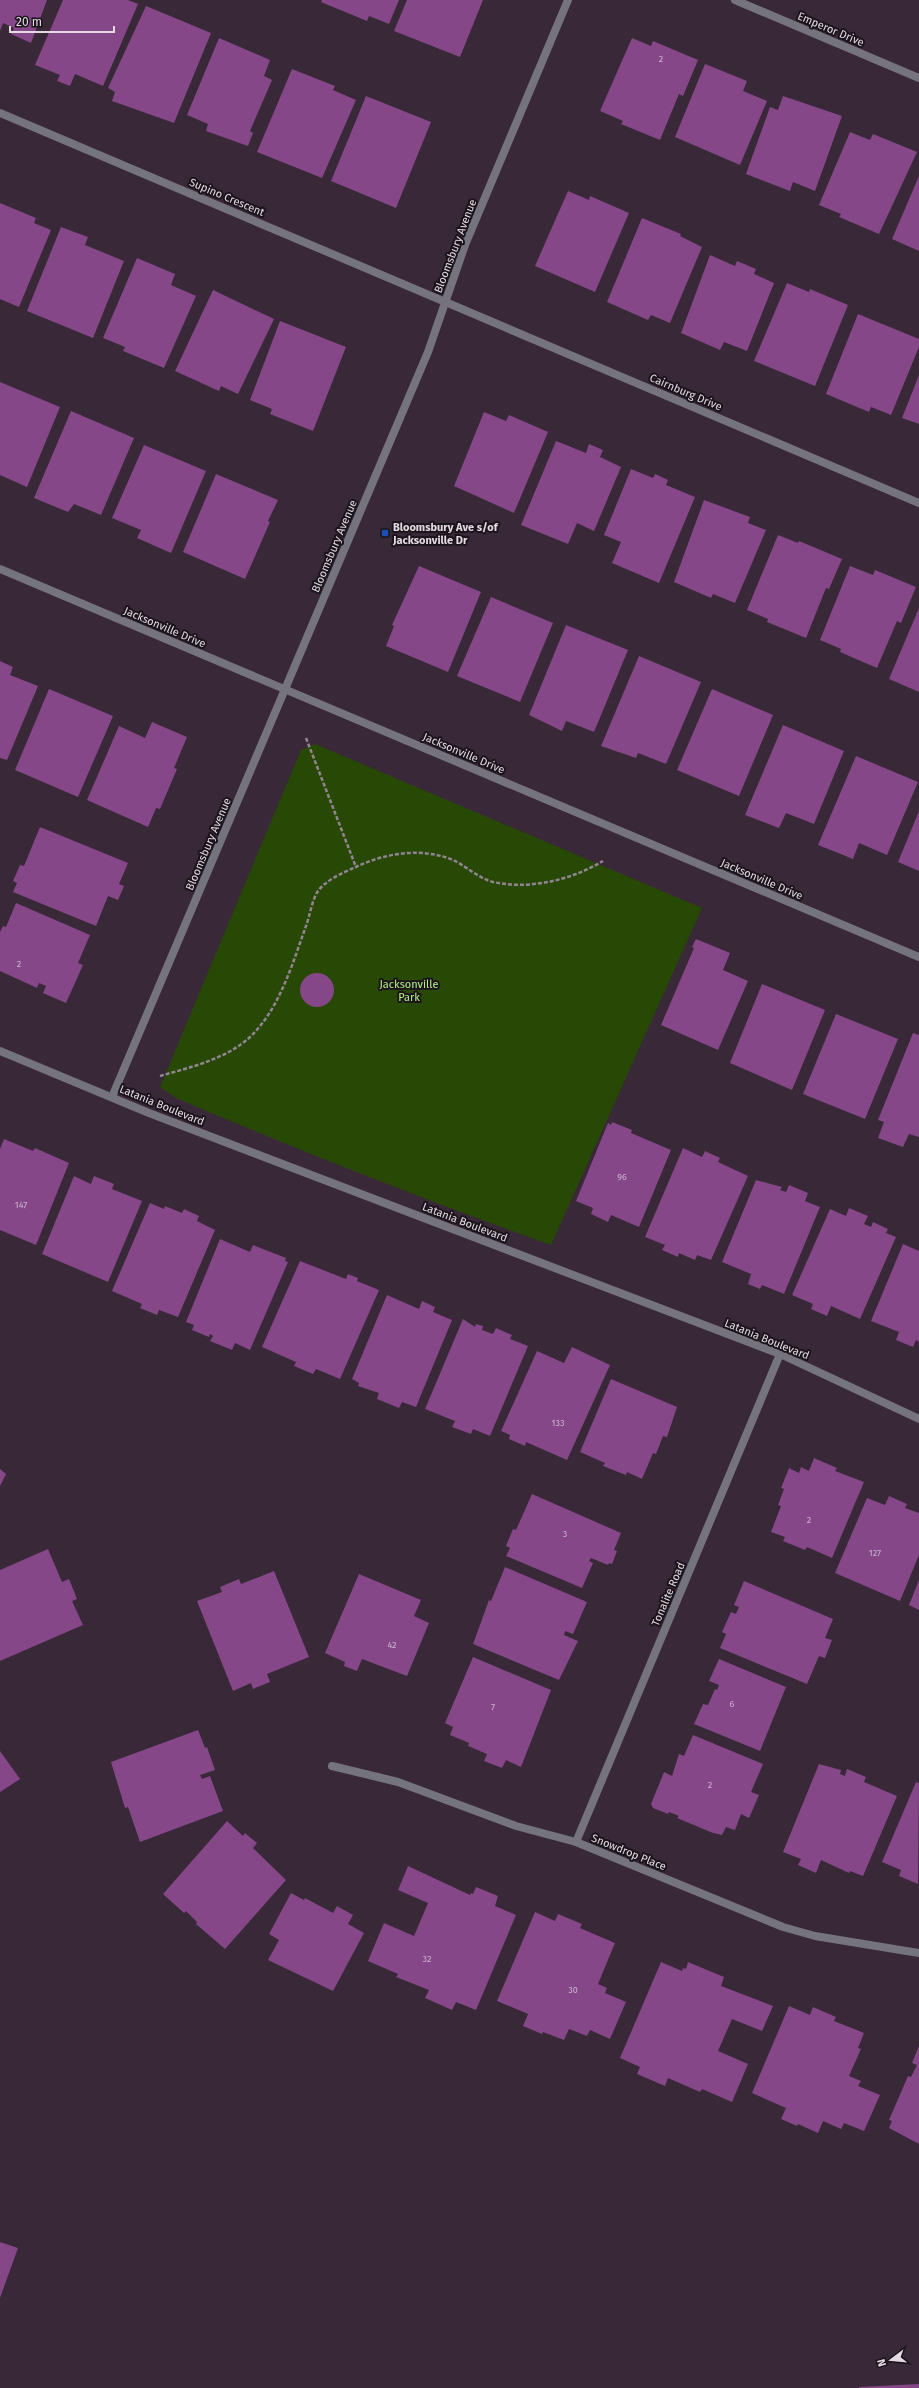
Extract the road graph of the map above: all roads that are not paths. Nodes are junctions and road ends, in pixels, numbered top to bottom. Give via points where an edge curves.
1 (568, 0) edge
2 (735, 0) edge
3 (919, 78) edge
4 (0, 113) edge
5 (445, 302) junction
6 (919, 503) edge
7 (0, 569) edge
8 (285, 690) junction
9 (919, 957) edge
10 (0, 1050) edge
11 (112, 1097) junction
12 (780, 1354) junction
13 (919, 1419) edge
14 (332, 1766) dead end
15 (576, 1842) junction
16 (919, 1953) edge

1 - 5 street, Bloomsbury Avenue via 465,245
2 - 3 street, Emperor Drive
4 - 5 street, Supino Crescent
5 - 6 street, Cairnburg Drive
5 - 8 street, Bloomsbury Avenue via 428,352
7 - 8 street, Jacksonville Drive
8 - 9 street, Jacksonville Drive
8 - 11 street, Bloomsbury Avenue
10 - 11 street, Latania Boulevard
11 - 12 street, Latania Boulevard
12 - 13 street, Latania Boulevard
12 - 15 street, Tonalite Road
14 - 15 street, Snowdrop Place via 398,1782 516,1826
15 - 16 street, Snowdrop Place via 783,1927 815,1936

